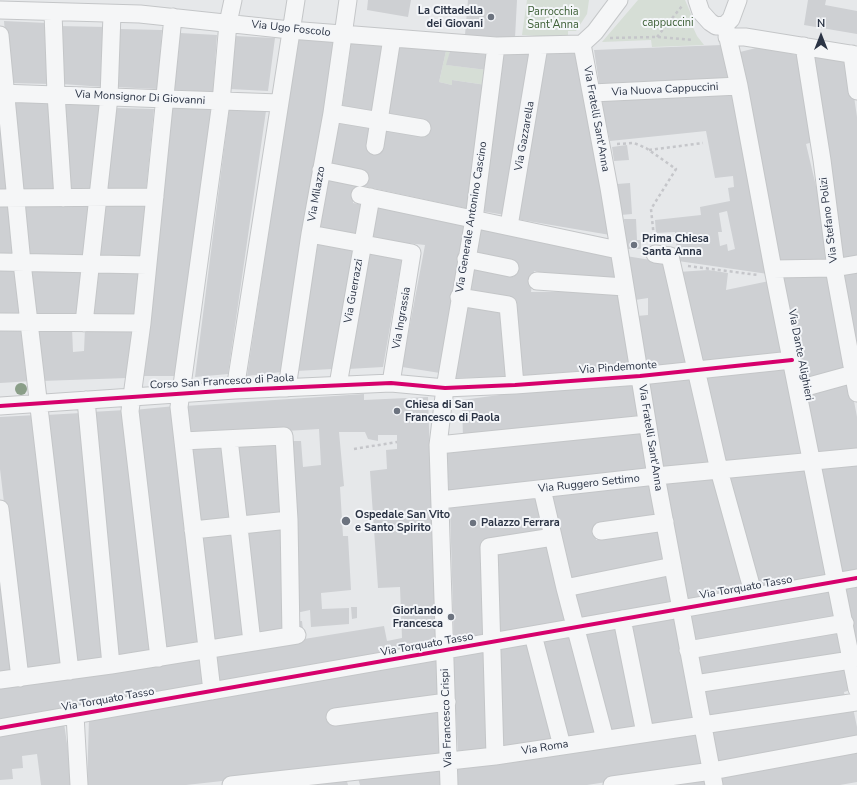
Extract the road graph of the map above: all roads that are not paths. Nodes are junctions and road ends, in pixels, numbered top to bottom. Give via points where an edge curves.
1 (233, 0) edge
2 (296, 0) edge
3 (348, 0) edge
4 (619, 0) edge
5 (738, 0) edge
6 (690, 2) edge
7 (142, 7) edge
8 (49, 8) edge
9 (0, 10) edge
10 (112, 14) junction
11 (173, 17) junction
12 (228, 23) junction
13 (290, 30) junction
14 (726, 31) junction
15 (344, 34) junction
16 (0, 35) edge
17 (392, 38) junction
18 (582, 44) junction
19 (496, 46) junction
20 (539, 46) junction
21 (804, 46) junction
22 (855, 54) edge
23 (739, 86) junction
24 (857, 90) edge
25 (2, 93) edge
26 (56, 94) junction
27 (592, 94) junction
28 (109, 97) junction
29 (166, 99) junction
30 (221, 102) junction
31 (279, 103) junction
32 (332, 113) junction
33 (378, 120) junction
34 (422, 128) dead end
35 (375, 146) dead end
36 (321, 170) junction
37 (360, 178) dead end
38 (155, 197) junction
39 (63, 198) junction
40 (99, 198) junction
41 (8, 199) edge
42 (474, 219) junction
43 (509, 226) junction
44 (310, 234) junction
45 (362, 244) junction
46 (618, 250) junction
47 (655, 254) road end
48 (466, 259) junction
49 (0, 262) edge
50 (22, 263) junction
51 (92, 264) junction
52 (857, 264) edge
53 (147, 265) junction
54 (510, 268) dead end
55 (834, 268) junction
56 (774, 273) junction
57 (537, 281) dead end
58 (625, 287) junction
59 (459, 297) junction
60 (0, 322) edge
61 (30, 322) junction
62 (84, 323) junction
63 (142, 323) junction
64 (792, 360) junction
65 (697, 371) junction
66 (855, 373) edge
67 (640, 376) junction
68 (391, 383) junction
69 (338, 385) junction
70 (515, 385) junction
71 (806, 387) dead end
72 (286, 388) junction
73 (445, 388) junction
74 (235, 390) junction
75 (182, 393) junction
76 (857, 393) edge
77 (132, 396) junction
78 (86, 400) junction
79 (40, 404) junction
80 (0, 406) edge
81 (647, 424) junction
82 (229, 439) junction
83 (183, 441) junction
84 (438, 445) junction
85 (857, 457) edge
86 (812, 461) junction
87 (719, 470) junction
88 (656, 476) junction
89 (542, 489) junction
90 (440, 500) junction
91 (0, 509) edge
92 (289, 520) junction
93 (664, 522) junction
94 (238, 525) junction
95 (193, 530) junction
96 (601, 531) dead end
97 (553, 537) junction
98 (673, 566) junction
99 (857, 578) edge
100 (836, 582) junction
101 (565, 588) junction
102 (754, 596) junction
103 (681, 609) junction
104 (622, 619) junction
105 (845, 623) junction
106 (575, 628) junction
107 (533, 635) junction
108 (252, 642) junction
109 (492, 642) junction
110 (207, 650) junction
111 (688, 650) junction
112 (444, 651) junction
113 (159, 658) junction
114 (851, 660) junction
115 (111, 665) junction
116 (70, 671) junction
117 (20, 678) junction
118 (0, 680) edge
119 (695, 684) junction
120 (857, 689) edge
121 (212, 691) junction
122 (447, 702) junction
123 (857, 702) edge
124 (75, 715) junction
125 (335, 717) dead end
126 (704, 725) junction
127 (0, 728) edge
128 (645, 733) junction
129 (605, 739) junction
130 (857, 744) edge
131 (562, 746) junction
132 (495, 756) junction
133 (448, 762) junction
134 (713, 778) edge
135 (352, 779) edge
136 (311, 781) edge
137 (618, 784) edge
138 (79, 785) edge
139 (231, 785) edge
140 (449, 785) edge

1 - 12 street
2 - 13 street
3 - 15 street, Via Milazzo
4 - 18 street via 595,32
5 - 14 street
6 - 14 street via 710,22
7 - 10 street, Via Ugo Foscolo
7 - 11 street, Via Ugo Foscolo
8 - 9 street, Via Ugo Foscolo
8 - 10 street, Via Ugo Foscolo
8 - 26 street
10 - 28 street
11 - 12 street, Via Ugo Foscolo
11 - 29 street
12 - 13 street, Via Ugo Foscolo
12 - 30 street
13 - 15 street, Via Ugo Foscolo
13 - 31 street
14 - 21 street via 745,37
14 - 23 street, Via Dante Alighieri
15 - 17 street, Via Ugo Foscolo
15 - 32 street, Via Milazzo
16 - 25 street
17 - 19 street, Via Ugo Foscolo
17 - 33 street
18 - 20 street, Via Ugo Foscolo
18 - 27 street, Via Fratelli Sant'Anna
19 - 20 street, Via Ugo Foscolo
19 - 42 street, Via Generale Antonino Cascino
20 - 43 street, Via Gazzarella
21 - 22 street
21 - 55 street, Via Stefano Polizi via 822,160
22 - 24 street
23 - 27 street, Via Nuova Cappuccini
23 - 56 street, Via Dante Alighieri
25 - 26 street, Via Monsignor Di Giovanni
25 - 41 street
26 - 28 street, Via Monsignor Di Giovanni
26 - 39 street
27 - 46 street, Via Fratelli Sant'Anna
28 - 29 street, Via Monsignor Di Giovanni
28 - 40 street
29 - 30 street, Via Monsignor Di Giovanni
29 - 38 street
30 - 31 street, Via Monsignor Di Giovanni
30 - 75 street
31 - 74 street
32 - 33 street
32 - 36 street, Via Milazzo
33 - 34 street
33 - 35 street
36 - 37 street
36 - 44 street, Via Milazzo
38 - 40 street
38 - 53 street
39 - 40 street
39 - 41 street
40 - 51 street
41 - 50 street
42 - 43 street
42 - 45 street, Via Guerrazzi via 366,196
42 - 48 street, Via Generale Antonino Cascino
43 - 46 street
44 - 45 street
44 - 72 street, Via Milazzo
45 - 68 street, Via Ingrassia via 412,253
45 - 69 street, Via Guerrazzi
46 - 58 street, Via Fratelli Sant'Anna
47 - 65 street via 670,256
48 - 54 street
48 - 59 street, Via Generale Antonino Cascino
49 - 50 street
50 - 51 street
50 - 61 street
51 - 53 street
51 - 62 street
52 - 55 street
53 - 63 street
55 - 56 street
55 - 66 street, Via Stefano Polizi
56 - 64 street, Via Dante Alighieri
57 - 58 street
58 - 67 street, Via Fratelli Sant'Anna
59 - 70 street via 508,305
59 - 73 street, Via Generale Antonino Cascino
60 - 61 street
61 - 62 street
61 - 79 street
62 - 63 street
63 - 77 street
64 - 65 street, Via Pindemonte
64 - 86 street, Via Dante Alighieri
65 - 67 street, Via Pindemonte
65 - 87 street
66 - 71 street
66 - 76 street, Via Stefano Polizi
67 - 70 street, Via Pindemonte
67 - 81 street, Via Fratelli Sant'Anna
68 - 69 street, Corso San Francesco di Paola
68 - 73 street, Corso San Francesco di Paola
69 - 72 street, Corso San Francesco di Paola
70 - 73 street, Via Pindemonte
72 - 74 street, Corso San Francesco di Paola
73 - 84 street, Via Francesco Crispi
74 - 75 street, Corso San Francesco di Paola
75 - 77 street, Corso San Francesco di Paola
75 - 83 street via 179,407
77 - 78 street, Corso San Francesco di Paola
77 - 113 street via 130,411
78 - 79 street, Corso San Francesco di Paola
78 - 115 street
79 - 80 street, Corso San Francesco di Paola
79 - 116 street
81 - 84 street
81 - 88 street, Via Fratelli Sant'Anna
82 - 83 street
82 - 92 street via 284,436
82 - 94 street
83 - 95 street
84 - 90 street, Via Francesco Crispi
85 - 86 street, Via Ruggero Settimo
86 - 87 street, Via Ruggero Settimo
86 - 100 street, Via Dante Alighieri
87 - 88 street, Via Ruggero Settimo
87 - 102 street
88 - 89 street, Via Ruggero Settimo
88 - 93 street, Via Fratelli Sant'Anna
89 - 90 street, Via Ruggero Settimo
89 - 97 street
90 - 112 street, Via Francesco Crispi
91 - 117 street
92 - 94 street
92 - 108 street via 294,636
93 - 96 street
93 - 98 street, Via Fratelli Sant'Anna
94 - 95 street
94 - 108 street
95 - 110 street
97 - 101 street
97 - 109 street via 489,547
98 - 101 street
98 - 103 street, Via Fratelli Sant'Anna
99 - 100 street, Via Torquato Tasso
100 - 102 street, Via Torquato Tasso
100 - 105 street, Via Dante Alighieri
101 - 106 street
102 - 103 street, Via Torquato Tasso
103 - 104 street, Via Torquato Tasso
103 - 111 street, Via Fratelli Sant'Anna
104 - 106 street, Via Torquato Tasso
104 - 128 street
105 - 111 street
105 - 114 street, Via Dante Alighieri
106 - 107 street, Via Torquato Tasso
106 - 129 street
107 - 109 street, Via Torquato Tasso
107 - 131 street
108 - 110 street
109 - 112 street, Via Torquato Tasso
109 - 132 street
110 - 113 street
110 - 121 street
111 - 119 street, Via Fratelli Sant'Anna
112 - 121 street, Via Torquato Tasso
112 - 122 street, Via Francesco Crispi
113 - 115 street
114 - 119 street
114 - 120 street, Via Dante Alighieri
115 - 116 street
116 - 117 street
117 - 118 street
119 - 126 street, Via Fratelli Sant'Anna
121 - 124 street, Via Torquato Tasso
122 - 125 street
122 - 133 street, Via Francesco Crispi
123 - 126 street, Via Roma
124 - 127 street, Via Torquato Tasso
124 - 138 street
126 - 128 street, Via Roma
126 - 134 street, Via Fratelli Sant'Anna
128 - 129 street, Via Roma
129 - 131 street, Via Roma
130 - 134 street
131 - 132 street, Via Roma
132 - 133 street, Via Roma
133 - 135 street, Via Roma
133 - 140 street, Via Francesco Crispi
134 - 137 street
135 - 136 street, Via Roma
136 - 139 street, Via Roma

